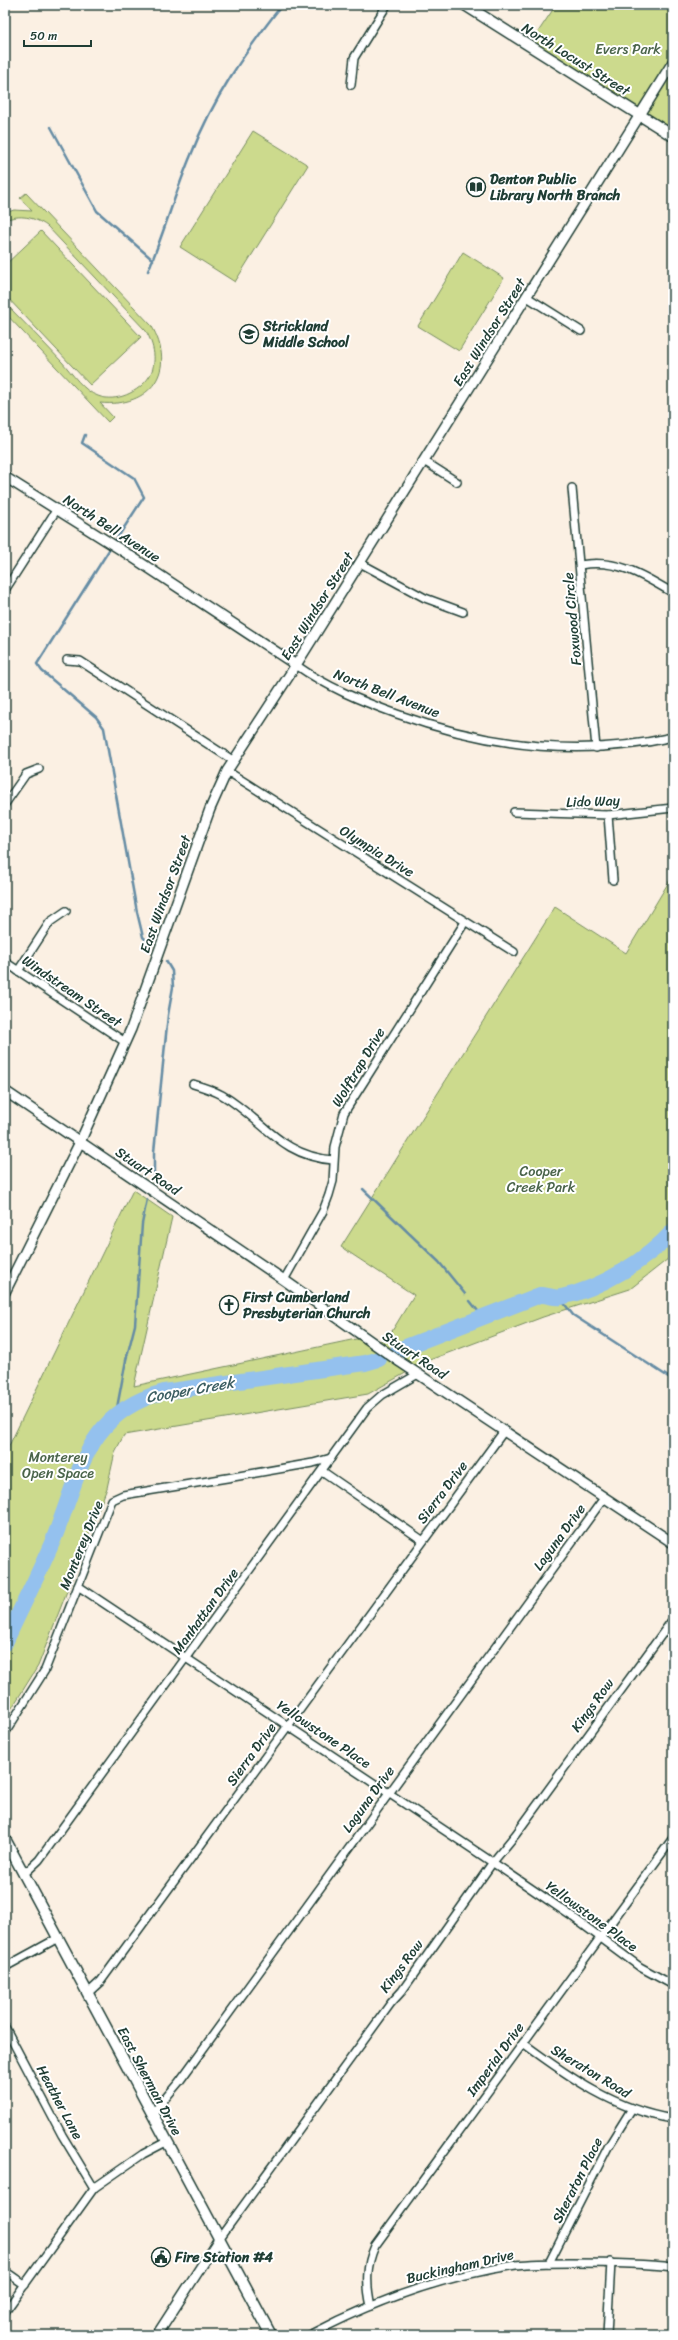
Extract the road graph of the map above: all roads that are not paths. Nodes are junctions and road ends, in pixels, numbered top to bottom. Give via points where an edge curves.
1 (387, 5) edge
2 (465, 5) edge
3 (673, 62) edge
4 (351, 85) dead end
5 (641, 117) junction
6 (673, 136) edge
7 (527, 297) junction
8 (581, 331) dead end
9 (424, 461) junction
10 (5, 477) edge
11 (457, 482) dead end
12 (572, 488) dead end
13 (57, 509) junction
14 (360, 563) junction
15 (580, 565) junction
16 (5, 590) edge
17 (673, 593) edge
18 (463, 612) dead end
19 (67, 660) dead end
20 (296, 665) junction
21 (673, 738) edge
22 (596, 748) junction
23 (234, 761) junction
24 (39, 768) dead end
25 (227, 771) junction
26 (5, 804) edge
27 (673, 808) edge
28 (514, 812) dead end
29 (608, 815) junction
30 (613, 880) dead end
31 (66, 911) dead end
32 (465, 922) junction
33 (514, 952) dead end
34 (5, 962) edge
35 (18, 971) junction
36 (125, 1042) junction
37 (194, 1084) dead end
38 (5, 1091) edge
39 (80, 1142) junction
40 (333, 1160) junction
41 (284, 1280) junction
42 (5, 1292) edge
43 (418, 1374) junction
44 (504, 1431) junction
45 (331, 1458) junction
46 (322, 1471) junction
47 (604, 1498) junction
48 (422, 1540) junction
49 (673, 1543) edge
50 (78, 1586) junction
51 (673, 1619) edge
52 (186, 1658) junction
53 (287, 1725) junction
54 (5, 1733) edge
55 (388, 1792) junction
56 (673, 1838) edge
57 (5, 1839) edge
58 (493, 1862) junction
59 (23, 1875) junction
60 (58, 1938) junction
61 (600, 1938) junction
62 (5, 1967) edge
63 (673, 1985) edge
64 (88, 1993) junction
65 (5, 2027) edge
66 (522, 2043) junction
67 (631, 2110) junction
68 (152, 2114) junction
69 (673, 2119) edge
70 (166, 2142) junction
71 (94, 2188) junction
72 (219, 2239) junction
73 (610, 2262) junction
74 (549, 2264) junction
75 (673, 2266) edge
76 (5, 2271) edge
77 (25, 2285) junction
78 (371, 2306) junction
79 (5, 2312) edge
80 (157, 2335) edge
81 (271, 2335) edge
82 (310, 2335) edge
83 (607, 2335) edge

1 - 4 street via 354,58
2 - 5 main road, North Locust Street
3 - 5 street, East Windsor Street
5 - 6 main road, North Locust Street
5 - 7 street, East Windsor Street
7 - 8 street
7 - 9 street, East Windsor Street
9 - 11 street
9 - 14 street, East Windsor Street
10 - 13 street, North Bell Avenue
12 - 15 street, Foxwood Circle
13 - 16 street
13 - 20 street, North Bell Avenue
14 - 18 street via 425,598
14 - 20 street, East Windsor Street
15 - 17 street via 604,562 624,567 644,575
15 - 22 street, Foxwood Circle
19 - 23 street via 80,660
20 - 22 street, North Bell Avenue via 331,688 378,707 448,730 541,747
20 - 23 street, East Windsor Street
21 - 22 street, North Bell Avenue
23 - 25 street, East Windsor Street
24 - 26 street via 26,774
25 - 32 street, Olympia Drive
25 - 36 street, East Windsor Street via 210,809
27 - 29 street, Lido Way
28 - 29 street, Lido Way
29 - 30 street
31 - 35 street via 50,922
32 - 33 street, Olympia Drive
32 - 40 street, Wolftrap Drive via 344,1113
34 - 35 street, Windstream Street
35 - 36 street, Windstream Street
36 - 39 street, East Windsor Street
37 - 40 street via 222,1095 274,1137 301,1153 314,1158
38 - 39 street, Stuart Road
39 - 41 street, Stuart Road
39 - 42 street, East Windsor Street
40 - 41 street, Wolftrap Drive via 333,1181 323,1211
41 - 43 street, Stuart Road
43 - 44 street, Stuart Road
43 - 45 street, Manhattan Drive via 382,1395 366,1408
44 - 47 street, Stuart Road
44 - 48 street, Sierra Drive
45 - 46 street, Manhattan Drive
45 - 50 street, Monterey Drive via 123,1495 112,1500
46 - 48 street
46 - 52 street, Manhattan Drive
47 - 49 street, Stuart Road
47 - 55 street, Laguna Drive
48 - 53 street, Sierra Drive
50 - 52 street, Yellowstone Place
50 - 54 street, Monterey Drive via 45,1670
51 - 58 street, Kings Row
52 - 53 street, Yellowstone Place
52 - 59 street, Manhattan Drive via 39,1860
53 - 55 street, Yellowstone Place
53 - 64 street, Sierra Drive via 101,1981
55 - 58 street, Yellowstone Place
55 - 68 street, Laguna Drive via 179,2082
56 - 61 street, Imperial Drive
57 - 59 main road, East Sherman Drive
58 - 61 street, Yellowstone Place
58 - 72 street, Kings Row via 402,1991
59 - 60 main road, East Sherman Drive
60 - 62 street
60 - 64 main road, East Sherman Drive
61 - 63 street, Yellowstone Place via 640,1967
61 - 66 street, Imperial Drive
64 - 68 main road, East Sherman Drive
65 - 71 street, Heather Lane via 62,2135
66 - 67 street, Sheraton Road via 599,2094
66 - 78 street, Imperial Drive via 375,2246 370,2257 366,2282
67 - 69 street, Sheraton Road
67 - 74 street, Sheraton Place via 608,2146
68 - 70 main road, East Sherman Drive
70 - 71 street via 143,2154
70 - 72 main road, East Sherman Drive
71 - 77 street
72 - 80 street, Kings Row
72 - 81 main road, East Sherman Drive
73 - 74 street, Buckingham Drive
73 - 75 street, Buckingham Drive
73 - 83 street
74 - 78 street, Buckingham Drive via 516,2265 458,2277 405,2292
76 - 77 street
77 - 79 street
78 - 82 street, Buckingham Drive

